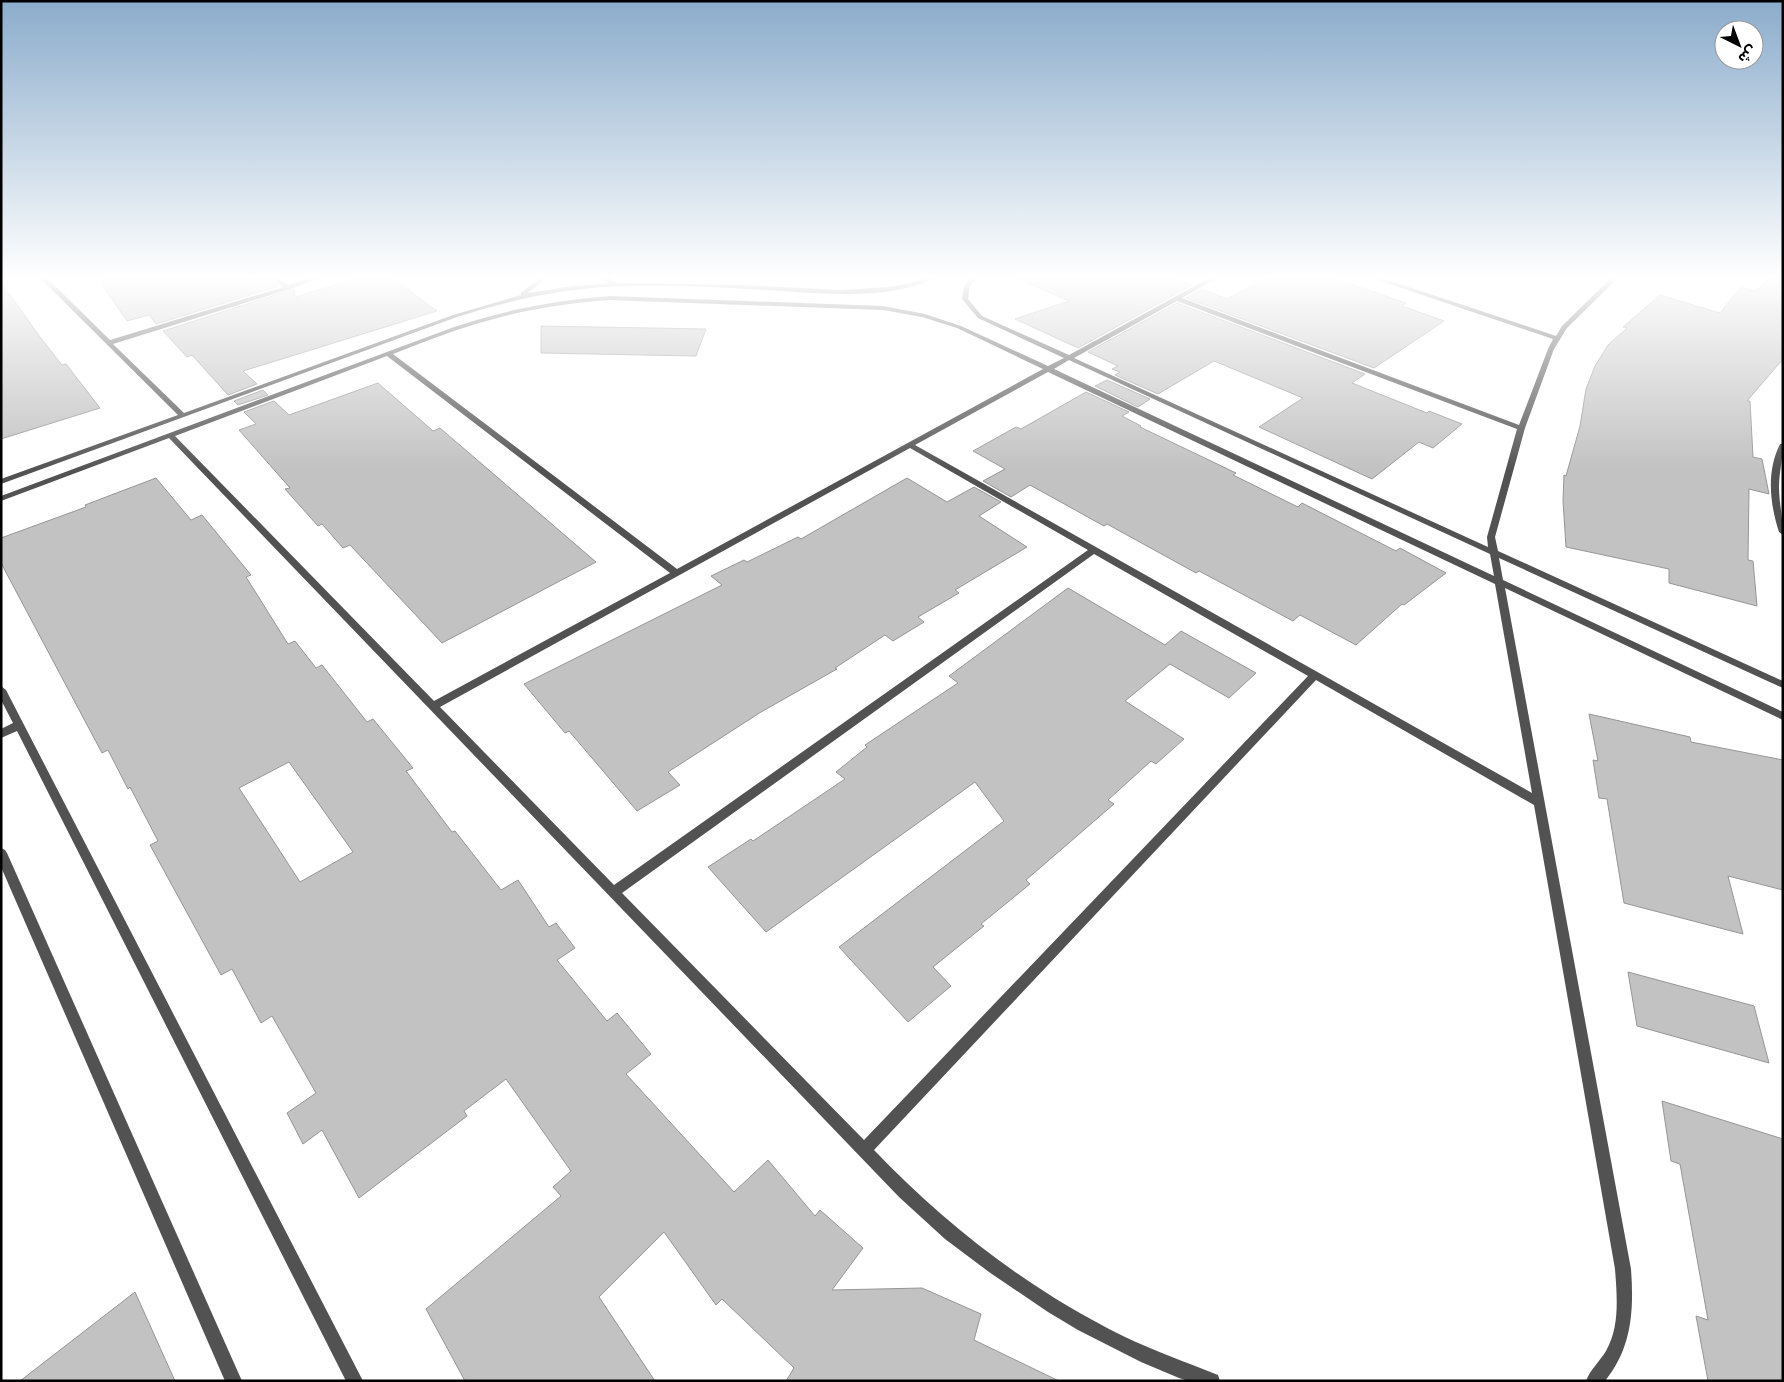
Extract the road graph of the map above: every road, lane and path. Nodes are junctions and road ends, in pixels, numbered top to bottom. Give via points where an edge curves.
1 (106, 340) edge
2 (117, 340) edge
3 (388, 340) edge
4 (424, 340) edge
5 (988, 340) edge
6 (1031, 340) edge
7 (1101, 340) edge
8 (1288, 340) edge
9 (1555, 340) edge
10 (109, 343) junction
11 (388, 354) junction
12 (1069, 358) junction
13 (1049, 369) junction
14 (183, 416) junction
15 (1520, 428) junction
16 (170, 436) junction
17 (909, 445) junction
18 (1783, 446) edge
19 (1, 482) edge
20 (1, 499) edge
21 (1783, 532) edge
22 (1094, 550) junction
23 (1494, 552) junction
24 (676, 573) junction
25 (1499, 581) junction
26 (1314, 676) junction
27 (1783, 684) edge
28 (1, 690) edge
29 (434, 706) junction
30 (1783, 716) edge
31 (19, 725) junction
32 (1, 734) edge
33 (1540, 803) junction
34 (1, 853) edge
35 (614, 892) junction
36 (864, 1150) junction
37 (234, 1381) edge
38 (355, 1381) edge
39 (1212, 1381) edge
40 (1594, 1381) edge

1 - 10 street
2 - 10 street
3 - 14 street
4 - 11 street
5 - 13 street
6 - 12 street
7 - 12 street
8 - 15 street
9 - 15 street
10 - 14 street
11 - 16 street
11 - 24 street
12 - 13 street
12 - 23 street
13 - 17 street
13 - 25 street
14 - 19 street
15 - 23 street via 1491,537
16 - 20 street
16 - 29 street
17 - 22 street
17 - 24 street
18 - 21 street via 1775,475 1775,498
22 - 26 street
22 - 35 street
23 - 25 street
23 - 27 street
24 - 29 street
25 - 30 street
25 - 33 street
26 - 33 street
26 - 36 street
28 - 31 street
29 - 35 street
31 - 32 street
31 - 38 street
33 - 40 street via 1621,1259 1626,1304 1615,1351 1609,1365
34 - 37 street
35 - 36 street
36 - 39 street via 904,1192 967,1246 1037,1296 1115,1340

